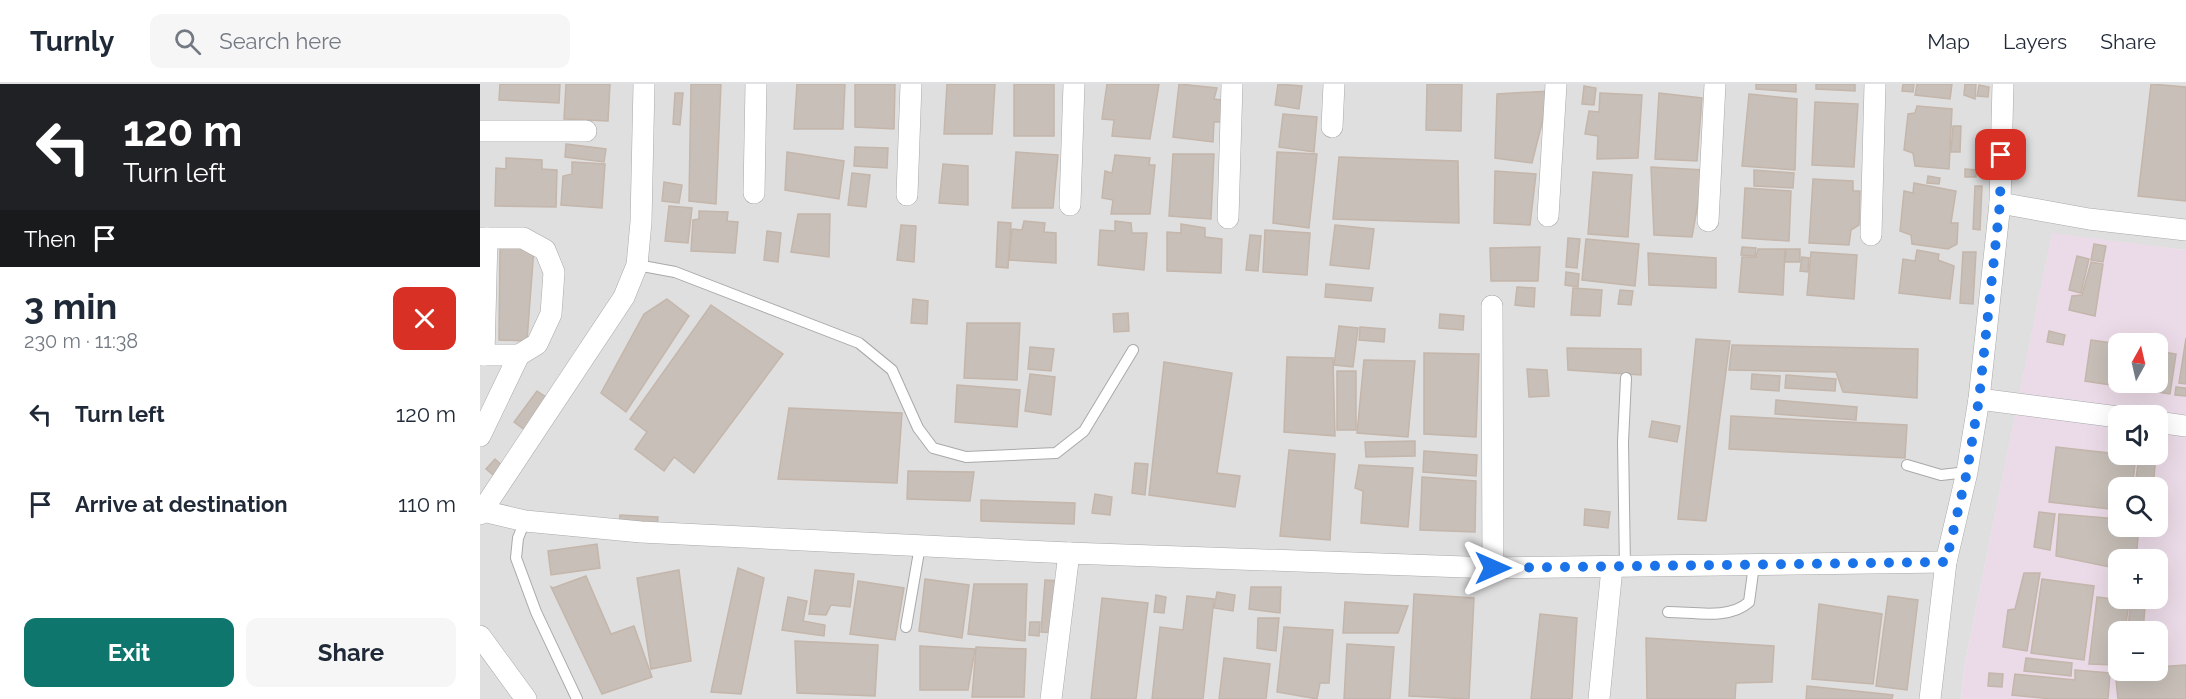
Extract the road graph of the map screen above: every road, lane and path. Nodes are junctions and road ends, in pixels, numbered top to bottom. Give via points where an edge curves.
1 (644, 84) edge
2 (756, 84) edge
3 (911, 84) edge
4 (1074, 84) edge
5 (1232, 84) edge
6 (1334, 84) edge
7 (1556, 84) edge
8 (1715, 84) edge
9 (1875, 84) edge
10 (2003, 84) edge
11 (1332, 127) dead end
12 (480, 131) edge
13 (586, 131) dead end
14 (754, 193) dead end
15 (907, 195) dead end
16 (2000, 203) junction
17 (1070, 205) dead end
18 (1548, 216) dead end
19 (1228, 218) dead end
20 (1708, 221) dead end
21 (2186, 230) edge
22 (1871, 235) dead end
23 (484, 238) edge
24 (637, 265) junction
25 (1492, 306) dead end
26 (1132, 350) dead end
27 (482, 355) edge
28 (519, 355) junction
29 (1626, 378) dead end
30 (1979, 399) junction
31 (2108, 416) edge
32 (2168, 424) edge
33 (2186, 426) edge
34 (480, 436) edge
35 (1907, 465) dead end
36 (1967, 472) junction
37 (481, 513) edge
38 (525, 521) junction
39 (920, 546) junction
40 (1069, 553) junction
41 (1946, 562) junction
42 (1754, 565) junction
43 (1618, 567) junction
44 (1493, 568) junction
45 (1668, 612) dead end
46 (906, 627) dead end
47 (480, 636) edge
48 (526, 699) edge
49 (577, 699) edge
50 (1051, 699) edge
51 (1599, 699) edge
52 (1930, 699) edge

1 - 24 street
2 - 14 street
3 - 15 street
4 - 17 street
5 - 19 street
6 - 11 street
7 - 18 street
8 - 20 street
9 - 22 street
10 - 16 street
12 - 13 street
16 - 21 street via 2089,219
16 - 30 street
23 - 27 street
23 - 28 street via 523,238 546,250 554,272 551,314 537,344
24 - 26 lane via 675,272 860,343 892,370 918,428 933,448 966,457 1056,453 1084,430
24 - 37 street via 624,297
25 - 44 street
27 - 28 street
28 - 34 street
29 - 43 lane
30 - 31 street
30 - 36 street
32 - 33 street
35 - 36 lane via 1941,476
36 - 41 street
37 - 38 street
38 - 39 street via 641,532
38 - 49 lane via 516,558 536,612
39 - 40 street
39 - 46 lane
40 - 44 street
40 - 50 street
41 - 42 street
41 - 52 street
42 - 43 street
42 - 45 lane via 1749,602 1743,608 1730,613
43 - 44 street
43 - 51 street
47 - 48 street

